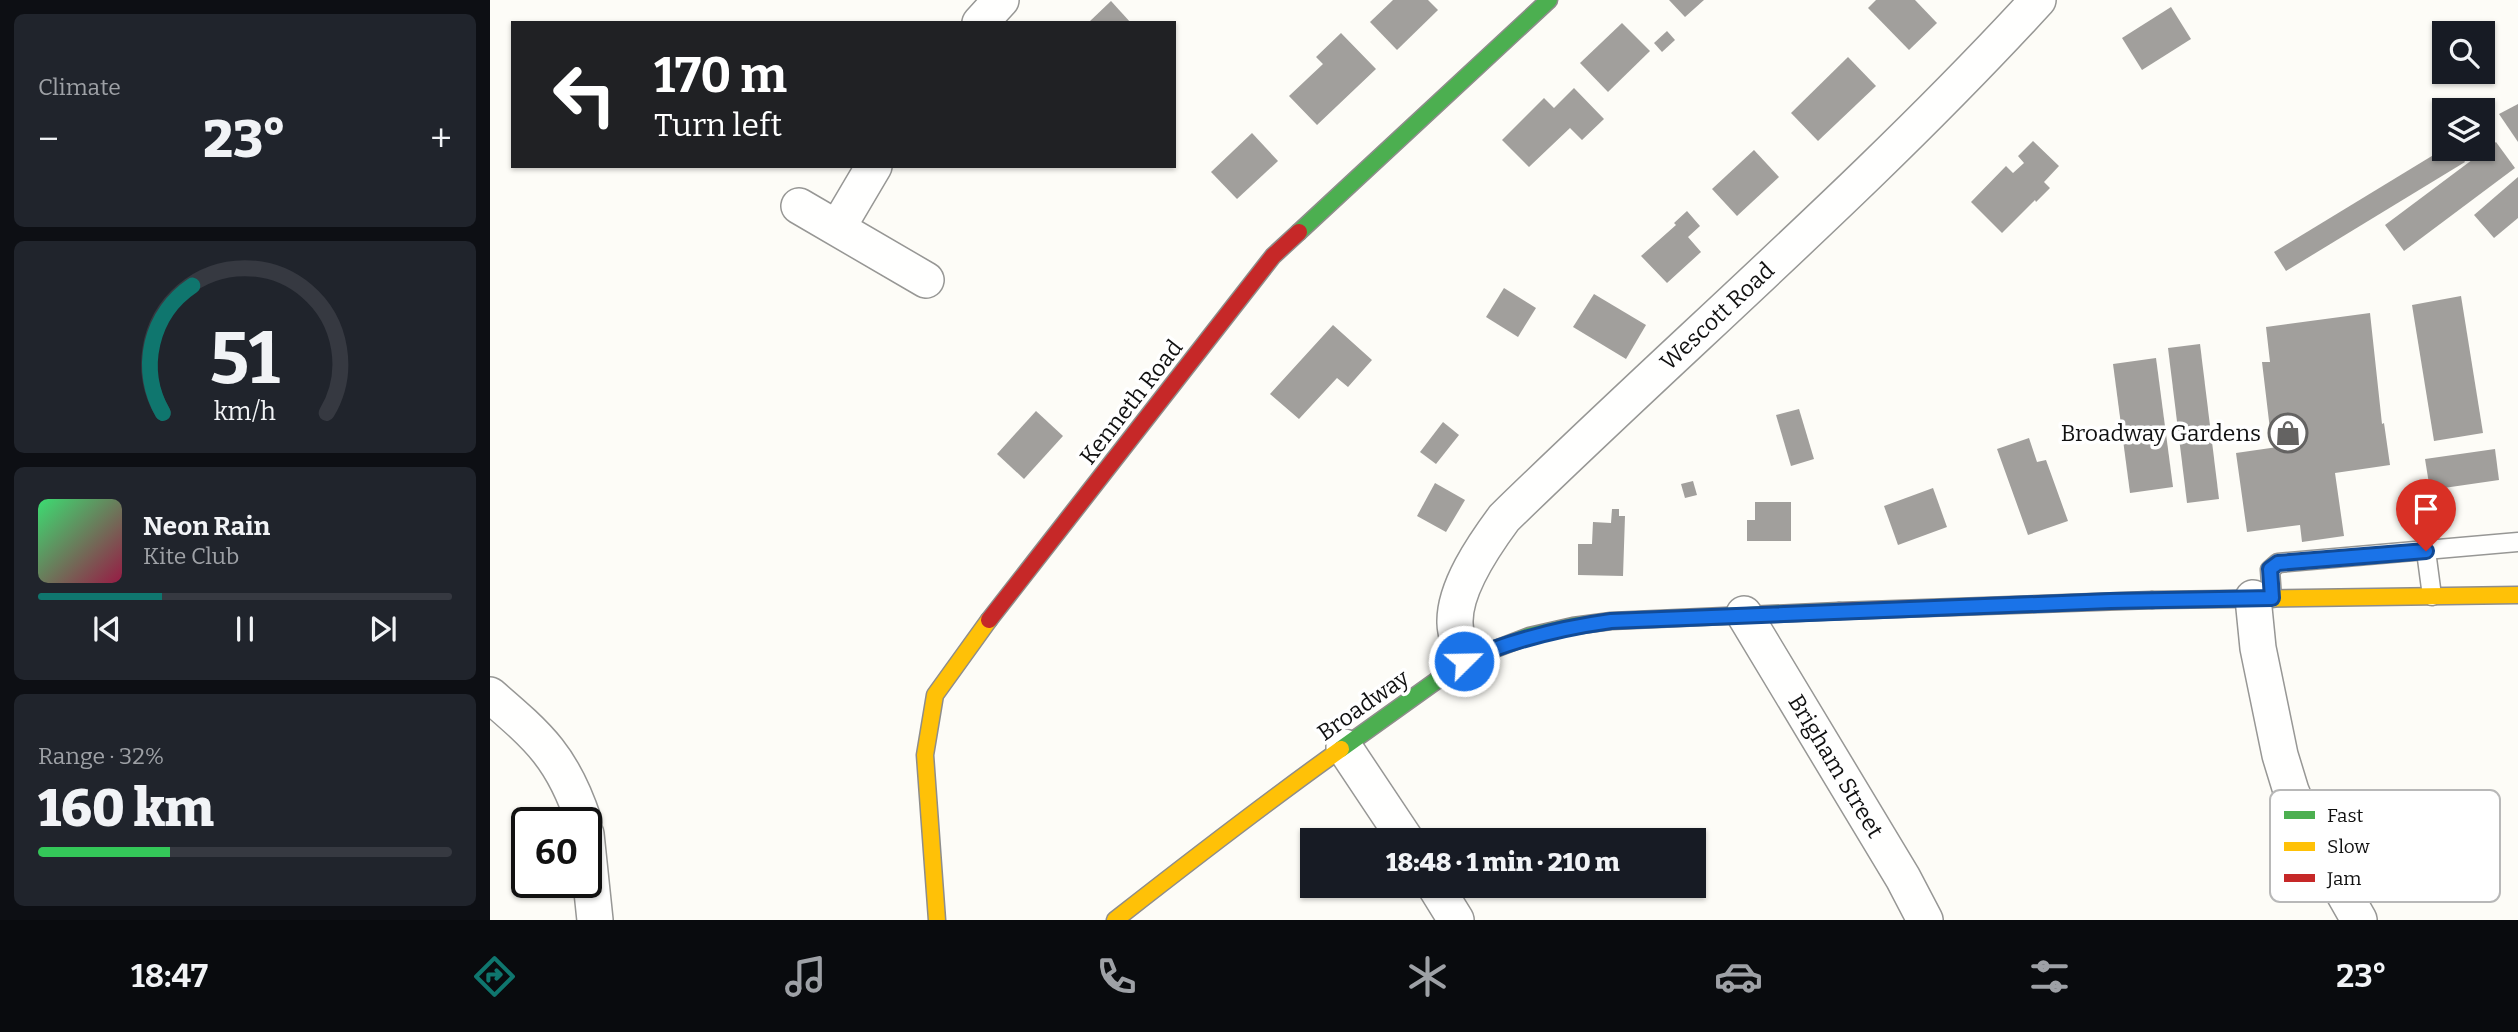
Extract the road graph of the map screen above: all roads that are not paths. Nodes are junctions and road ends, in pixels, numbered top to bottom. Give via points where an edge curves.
1 (1001, 0) edge
2 (1549, 0) edge
3 (2023, 5) edge
4 (982, 21) edge
5 (873, 168) edge
6 (799, 206) dead end
7 (838, 227) junction
8 (926, 280) dead end
9 (2518, 542) edge
10 (2426, 551) junction
11 (2518, 595) edge
12 (2432, 596) junction
13 (2262, 598) junction
14 (1744, 614) junction
15 (1464, 661) junction
16 (490, 695) edge
17 (1344, 747) junction
18 (2291, 790) edge
19 (579, 807) edge
20 (1398, 828) edge
21 (593, 898) edge
22 (1442, 898) edge
23 (2349, 902) edge
24 (595, 920) edge
25 (937, 920) edge
26 (1115, 920) edge
27 (1456, 920) edge
28 (1925, 920) edge
29 (2359, 920) edge

1 - 4 street
2 - 25 main road, Kenneth Road via 1273,256 935,695 925,755
3 - 15 street, Wescott Road via 1915,126 1504,518 1472,564 1457,607 1455,623
5 - 7 street
6 - 7 street
7 - 8 street
9 - 10 lane
10 - 12 lane
10 - 13 lane via 2278,563 2270,569
11 - 12 main road, Broadway
12 - 13 main road, Broadway
13 - 14 main road, Broadway
13 - 18 street via 2258,648
14 - 15 main road, Broadway via 1573,626 1529,636
14 - 28 street, Brigham Street
15 - 17 main road, Broadway
16 - 19 street via 555,758
17 - 20 street
17 - 26 main road, Broadway
21 - 24 street
22 - 27 street
23 - 29 street

